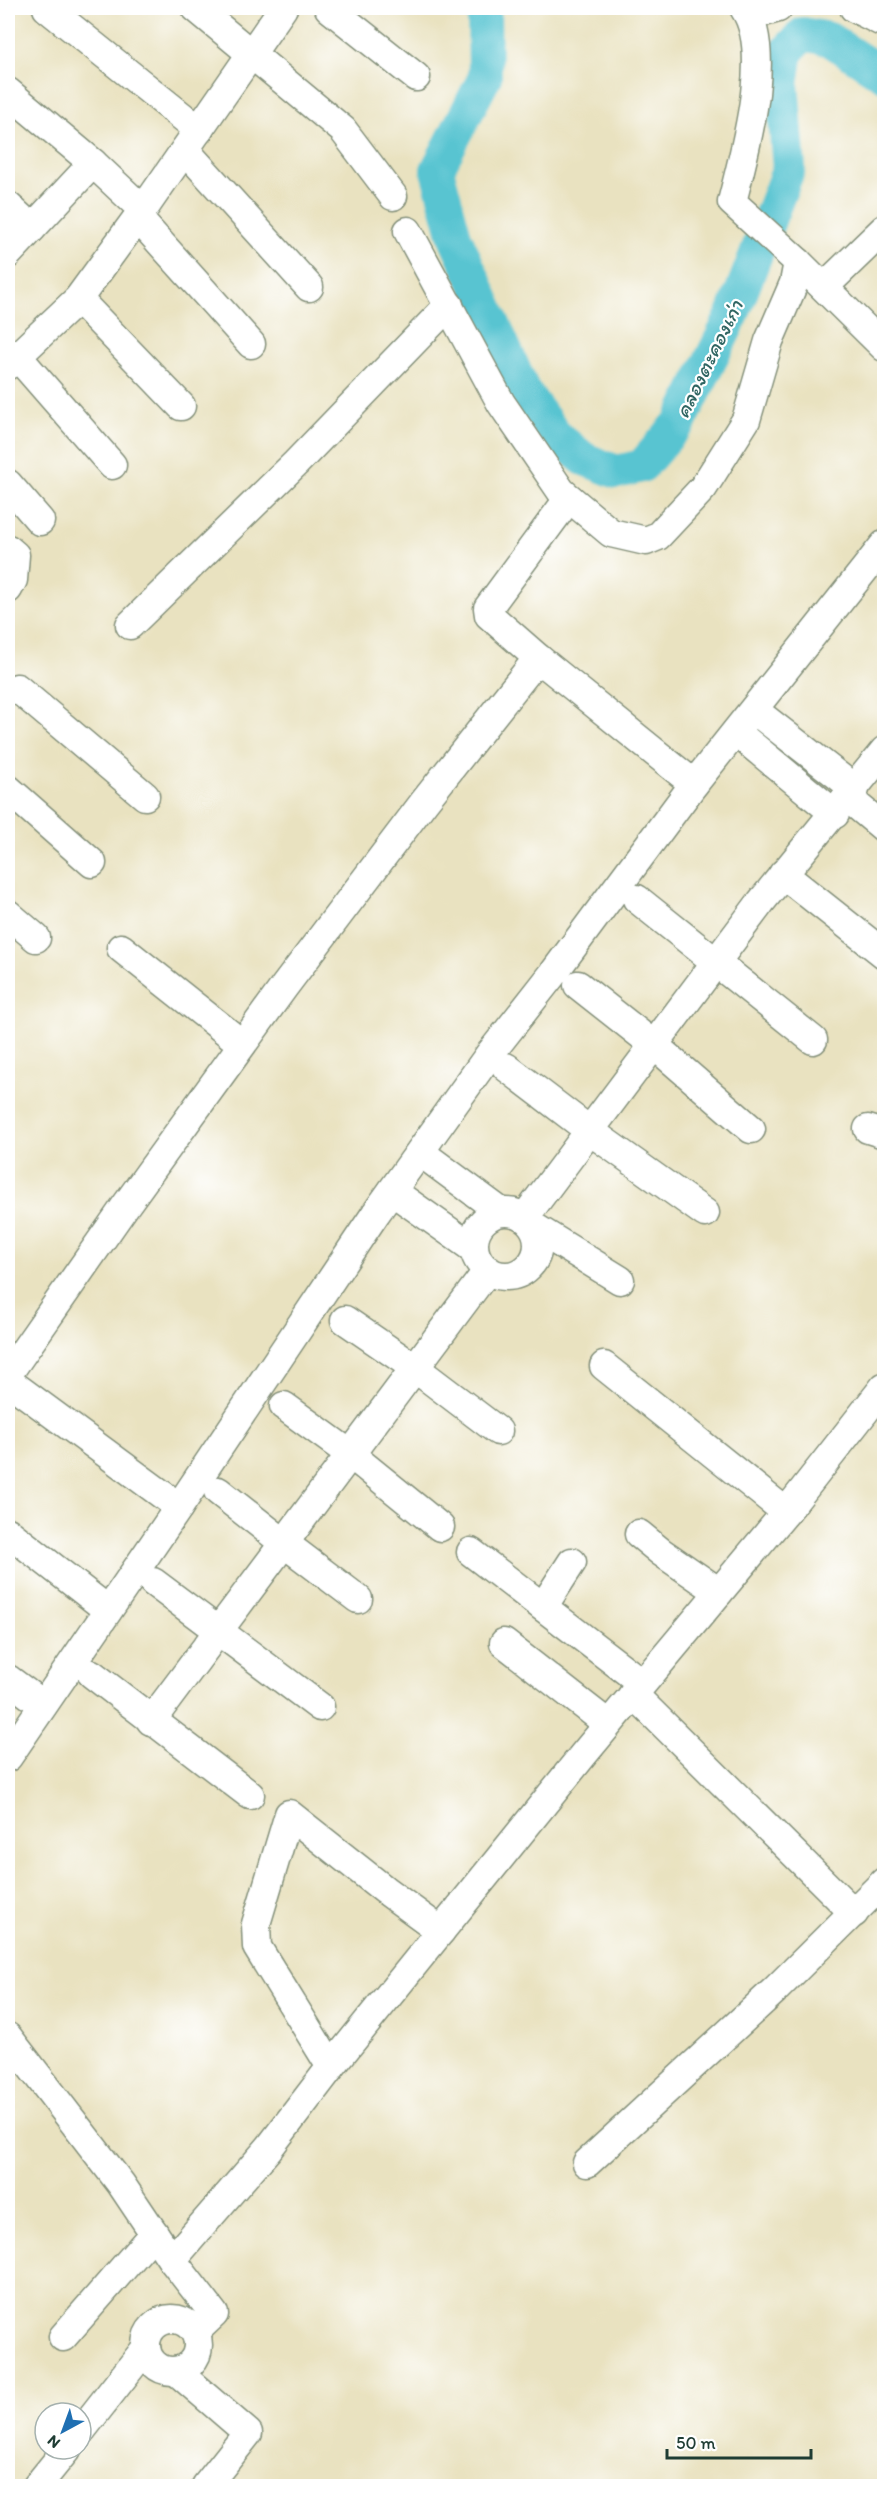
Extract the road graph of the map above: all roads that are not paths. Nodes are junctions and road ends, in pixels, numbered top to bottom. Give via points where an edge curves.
1 (47, 8) edge
2 (196, 8) edge
3 (283, 8) edge
4 (329, 8) edge
5 (778, 8) edge
6 (854, 8) edge
7 (747, 12) edge
8 (885, 23) edge
9 (251, 53) junction
10 (416, 76) dead end
11 (8, 92) edge
12 (192, 140) junction
13 (93, 163) junction
14 (393, 196) dead end
15 (8, 206) edge
16 (140, 214) junction
17 (32, 228) junction
18 (885, 229) edge
19 (408, 231) dead end
20 (8, 254) edge
21 (798, 262) junction
22 (309, 287) dead end
23 (824, 287) junction
24 (78, 299) junction
25 (448, 305) junction
26 (251, 344) dead end
27 (885, 346) edge
28 (12, 360) edge
29 (181, 406) dead end
30 (112, 465) dead end
31 (8, 484) edge
32 (569, 498) junction
33 (40, 521) dead end
34 (885, 545) edge
35 (8, 549) edge
36 (8, 589) edge
37 (130, 625) dead end
38 (538, 658) junction
39 (11, 690) edge
40 (754, 710) junction
41 (736, 732) junction
42 (885, 751) edge
43 (694, 784) junction
44 (8, 789) edge
45 (145, 796) dead end
46 (846, 800) junction
47 (885, 828) edge
48 (92, 863) dead end
49 (783, 874) junction
50 (637, 899) dead end
51 (8, 914) edge
52 (36, 938) dead end
53 (121, 948) dead end
54 (885, 954) edge
55 (715, 963) junction
56 (578, 985) dead end
57 (813, 1040) dead end
58 (242, 1044) junction
59 (654, 1045) junction
60 (506, 1067) dead end
61 (751, 1129) dead end
62 (590, 1131) junction
63 (420, 1152) junction
64 (392, 1191) junction
65 (705, 1214) dead end
66 (520, 1219) junction
67 (481, 1259) junction
68 (620, 1280) dead end
69 (345, 1320) dead end
70 (604, 1366) dead end
71 (414, 1368) junction
72 (9, 1371) edge
73 (885, 1387) edge
74 (284, 1406) dead end
75 (498, 1431) dead end
76 (350, 1454) junction
77 (218, 1491) dead end
78 (179, 1507) junction
79 (786, 1512) junction
80 (440, 1527) dead end
81 (8, 1532) edge
82 (639, 1534) dead end
83 (284, 1544) junction
84 (471, 1552) dead end
85 (572, 1562) dead end
86 (153, 1582) dead end
87 (719, 1592) junction
88 (358, 1599) dead end
89 (543, 1607) junction
90 (108, 1610) junction
91 (219, 1631) junction
92 (504, 1642) dead end
93 (92, 1674) dead end
94 (8, 1679) edge
95 (638, 1689) junction
96 (43, 1705) junction
97 (320, 1707) dead end
98 (151, 1721) junction
99 (608, 1724) junction
100 (8, 1756) edge
101 (250, 1795) dead end
102 (885, 1882) edge
103 (854, 1913) junction
104 (441, 1931) junction
105 (8, 2037) edge
106 (331, 2067) junction
107 (587, 2163) dead end
108 (154, 2233) junction
109 (172, 2260) junction
110 (195, 2332) junction
111 (63, 2337) dead end
112 (146, 2348) junction
113 (176, 2371) junction
114 (93, 2416) edge
115 (58, 2461) edge
116 (38, 2487) edge
117 (206, 2487) edge

1 - 12 street
2 - 9 street
3 - 9 street
4 - 10 street
5 - 7 street
6 - 8 street
7 - 21 street via 757,52 753,118 732,202
9 - 12 street
9 - 14 street via 343,130
11 - 13 street
12 - 16 street
12 - 22 street
13 - 16 street
13 - 17 street
15 - 17 street
16 - 24 street
16 - 26 street
17 - 20 street
18 - 23 street
19 - 25 street
21 - 23 street
21 - 32 street via 746,420 703,488 658,536 646,541 611,533
23 - 27 street
24 - 28 street
24 - 29 street
25 - 32 street via 501,403
25 - 37 street via 296,463
28 - 30 street
31 - 33 street
32 - 38 street via 488,608 489,615
34 - 40 street
35 - 36 street via 15,555
38 - 43 street
38 - 58 street
39 - 45 street
40 - 41 street
40 - 46 street
41 - 43 street
41 - 46 street
42 - 46 street
43 - 63 street
44 - 48 street
46 - 47 street
46 - 49 street
49 - 54 street
49 - 55 street
50 - 55 street
51 - 52 street
53 - 58 street
55 - 57 street
55 - 59 street
56 - 59 street
58 - 72 street
59 - 61 street
59 - 62 street
60 - 62 street
62 - 65 street
62 - 66 street
63 - 64 street
63 - 66 street
64 - 67 street
64 - 78 street
66 - 67 street via 489,1216 480,1225 475,1236
66 - 67 street via 538,1239 533,1263 512,1276 499,1275
66 - 68 street
67 - 71 street
69 - 71 street
70 - 79 street
71 - 75 street
71 - 76 street
72 - 78 street
73 - 79 street
74 - 76 street
76 - 80 street
76 - 83 street
77 - 83 street
78 - 90 street
79 - 87 street
81 - 90 street
82 - 87 street
83 - 88 street
83 - 91 street
84 - 89 street
85 - 89 street
86 - 91 street
87 - 95 street
89 - 95 street
90 - 96 street
91 - 97 street
91 - 98 street
92 - 99 street
93 - 98 street
94 - 96 street
95 - 99 street
95 - 103 street
96 - 100 street
98 - 101 street
99 - 104 street
102 - 103 street
103 - 107 street
104 - 106 street
104 - 106 street via 289,1814 256,1924 257,1947
105 - 108 street
106 - 109 street via 269,2148
108 - 109 street
108 - 111 street
109 - 110 street via 214,2314
110 - 112 street via 179,2319 159,2322 151,2328
110 - 113 street via 198,2352 193,2361
112 - 113 street via 156,2365
112 - 114 street
113 - 117 street via 248,2433
115 - 116 street

